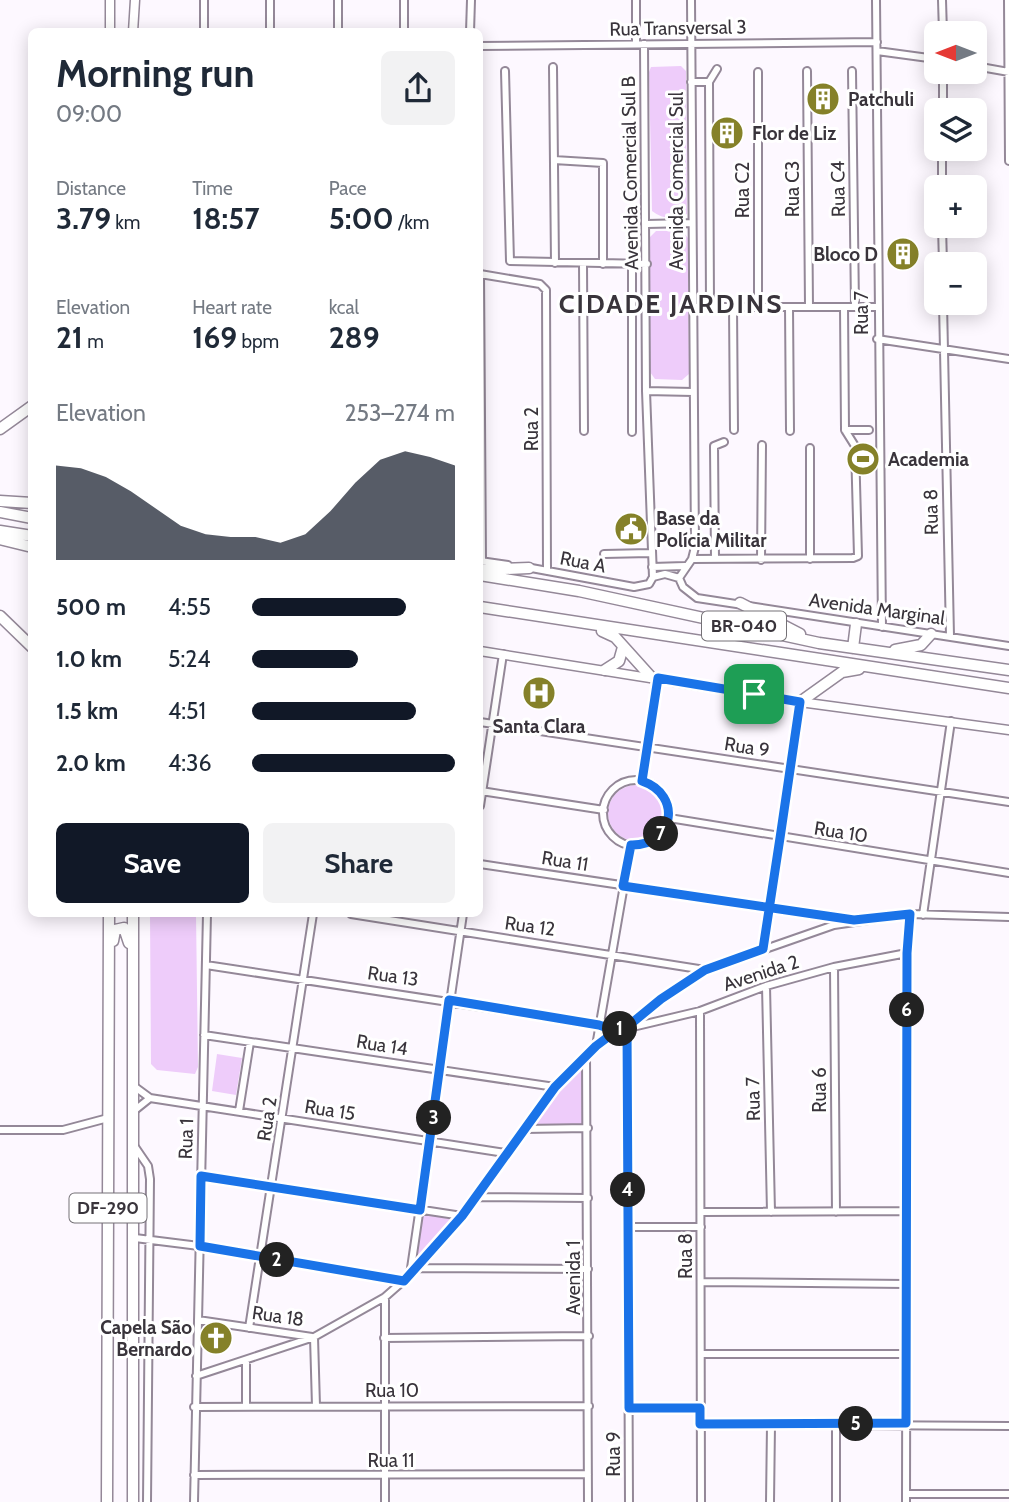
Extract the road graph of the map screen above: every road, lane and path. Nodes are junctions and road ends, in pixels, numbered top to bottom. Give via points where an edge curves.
1 (110, 0) edge
2 (135, 0) edge
3 (204, 0) edge
4 (270, 0) edge
5 (338, 0) edge
6 (404, 0) edge
7 (471, 0) edge
8 (636, 0) edge
9 (691, 0) edge
10 (876, 0) edge
11 (942, 0) edge
12 (1008, 0) edge
13 (943, 21) edge
14 (110, 28) edge
15 (133, 28) edge
16 (204, 28) edge
17 (270, 28) edge
18 (338, 28) edge
19 (404, 28) edge
20 (470, 28) edge
21 (877, 42) junction
22 (640, 44) junction
23 (691, 44) junction
24 (483, 46) edge
25 (877, 51) junction
26 (924, 57) edge
27 (553, 67) dead end
28 (987, 68) edge
29 (717, 69) dead end
30 (505, 71) dead end
31 (807, 71) dead end
32 (852, 71) dead end
33 (758, 72) dead end
34 (1009, 72) edge
35 (691, 82) junction
36 (709, 82) junction
37 (554, 160) junction
38 (1009, 162) edge
39 (691, 223) junction
40 (647, 224) junction
41 (555, 264) junction
42 (583, 264) junction
43 (603, 264) junction
44 (632, 264) junction
45 (647, 264) junction
46 (483, 275) edge
47 (692, 307) junction
48 (710, 307) junction
49 (733, 307) junction
50 (758, 307) junction
51 (789, 307) junction
52 (809, 307) junction
53 (845, 307) junction
54 (855, 307) junction
55 (877, 307) junction
56 (943, 315) edge
57 (877, 339) junction
58 (943, 349) junction
59 (1009, 359) edge
60 (646, 391) junction
61 (693, 391) junction
62 (28, 409) edge
63 (0, 429) edge
64 (734, 430) dead end
65 (845, 430) junction
66 (869, 430) dead end
67 (584, 431) dead end
68 (790, 431) dead end
69 (632, 432) dead end
70 (724, 442) dead end
71 (762, 445) dead end
72 (810, 447) dead end
73 (0, 501) edge
74 (28, 503) edge
75 (0, 512) edge
76 (28, 517) edge
77 (0, 531) edge
78 (28, 535) edge
79 (0, 539) edge
80 (28, 546) edge
81 (650, 553) junction
82 (604, 554) dead end
83 (692, 559) junction
84 (715, 559) junction
85 (810, 559) junction
86 (761, 560) junction
87 (653, 566) junction
88 (685, 566) junction
89 (483, 567) edge
90 (483, 568) edge
91 (529, 568) joint
92 (547, 571) junction
93 (653, 577) junction
94 (679, 578) junction
95 (740, 603) junction
96 (483, 607) edge
97 (0, 616) edge
98 (586, 623) junction
99 (856, 624) junction
100 (882, 627) junction
101 (931, 634) junction
102 (950, 636) junction
103 (819, 643) junction
104 (28, 644) edge
105 (1009, 646) edge
106 (623, 647) junction
107 (853, 648) junction
108 (483, 651) edge
109 (881, 652) junction
110 (503, 654) junction
111 (876, 668) junction
112 (605, 670) junction
113 (1009, 670) edge
114 (655, 678) junction
115 (1009, 688) edge
116 (800, 702) junction
117 (951, 721) junction
118 (483, 722) edge
119 (492, 724) junction
120 (1009, 730) edge
121 (647, 748) junction
122 (790, 769) junction
123 (483, 779) edge
124 (642, 781) junction
125 (483, 791) edge
126 (942, 792) junction
127 (1009, 802) edge
128 (604, 810) junction
129 (668, 818) junction
130 (780, 838) junction
131 (631, 845) junction
132 (930, 861) junction
133 (483, 864) edge
134 (1009, 873) edge
135 (623, 886) junction
136 (769, 908) junction
137 (910, 914) junction
138 (923, 915) junction
139 (109, 917) edge
140 (133, 917) edge
141 (207, 917) edge
142 (313, 917) edge
143 (369, 917) edge
144 (462, 917) edge
145 (1009, 917) edge
146 (854, 920) junction
147 (460, 932) junction
148 (763, 949) junction
149 (611, 953) junction
150 (907, 953) junction
151 (206, 965) junction
152 (834, 967) junction
153 (705, 970) junction
154 (303, 979) junction
155 (766, 986) junction
156 (134, 992) junction
157 (110, 996) junction
158 (449, 1000) junction
159 (700, 1011) junction
160 (599, 1025) junction
161 (627, 1027) junction
162 (616, 1031) junction
163 (204, 1035) junction
164 (250, 1042) junction
165 (596, 1046) junction
166 (293, 1047) junction
167 (586, 1054) junction
168 (442, 1071) junction
169 (135, 1087) junction
170 (555, 1087) junction
171 (150, 1098) junction
172 (203, 1105) junction
173 (135, 1110) junction
174 (239, 1111) junction
175 (109, 1118) junction
176 (283, 1119) junction
177 (588, 1128) junction
178 (524, 1129) junction
179 (0, 1130) edge
180 (430, 1142) junction
181 (135, 1147) junction
182 (505, 1153) junction
183 (201, 1176) junction
184 (272, 1187) junction
185 (476, 1198) junction
186 (588, 1198) junction
187 (420, 1210) junction
188 (701, 1212) junction
189 (771, 1212) junction
190 (906, 1212) junction
191 (836, 1213) junction
192 (462, 1216) junction
193 (629, 1227) junction
194 (701, 1227) junction
195 (135, 1238) junction
196 (148, 1240) junction
197 (200, 1246) junction
198 (260, 1258) junction
199 (418, 1268) junction
200 (588, 1269) junction
201 (410, 1275) junction
202 (404, 1281) junction
203 (701, 1282) junction
204 (906, 1284) junction
205 (385, 1297) junction
206 (198, 1320) junction
207 (249, 1328) junction
208 (589, 1336) junction
209 (314, 1337) junction
210 (384, 1338) junction
211 (701, 1354) junction
212 (906, 1354) junction
213 (246, 1362) junction
214 (196, 1376) junction
215 (246, 1406) junction
216 (316, 1406) junction
217 (384, 1406) junction
218 (589, 1406) junction
219 (194, 1407) junction
220 (629, 1408) junction
221 (700, 1408) junction
222 (906, 1423) junction
223 (700, 1424) junction
224 (836, 1424) junction
225 (771, 1425) junction
226 (1009, 1426) edge
227 (588, 1474) junction
228 (194, 1475) junction
229 (385, 1476) junction
230 (906, 1494) junction
231 (1009, 1494) edge
232 (107, 1502) edge
233 (133, 1502) edge
234 (147, 1502) edge
235 (194, 1502) edge
236 (385, 1502) edge
237 (588, 1502) edge
238 (629, 1502) edge
239 (701, 1502) edge
240 (770, 1502) edge
241 (836, 1502) edge
242 (906, 1502) edge

1 - 14 main road
2 - 15 main road
3 - 16 street
4 - 17 street
5 - 18 street
6 - 19 street
7 - 20 street
8 - 22 street, Avenida Comercial Sul B
9 - 23 street, Avenida Comercial Sul
10 - 21 street, Rua 7
11 - 13 street
12 - 34 street
21 - 23 street, Rua Transversal 3
21 - 25 street, Rua 7
22 - 23 street, Rua Transversal 3
22 - 24 street, Rua Transversal 3
22 - 40 street, Avenida Comercial Sul B
23 - 35 street, Avenida Comercial Sul
25 - 26 street
25 - 55 street, Rua 7
27 - 37 street
28 - 34 street
29 - 36 street
30 - 41 street via 510,261
31 - 52 street, Rua C3
32 - 54 street, Rua C4
33 - 50 street, Rua C2
34 - 38 street
35 - 36 street
35 - 39 street, Avenida Comercial Sul
36 - 48 street
37 - 41 street
37 - 43 street via 602,161
39 - 40 street
39 - 47 street, Avenida Comercial Sul
40 - 45 street, Avenida Comercial Sul B
41 - 42 street
42 - 43 street
42 - 67 street
43 - 44 street
44 - 45 street
44 - 69 street
45 - 60 street, Avenida Comercial Sul B
46 - 92 street, Rua 2 via 545,287
47 - 48 street
47 - 61 street, Avenida Comercial Sul
48 - 49 street
49 - 50 street
49 - 64 street
50 - 51 street
51 - 52 street
51 - 68 street
52 - 53 street
53 - 54 street
53 - 65 street
54 - 55 street
55 - 57 street, Rua 7
56 - 58 street, Rua 8
57 - 58 street
57 - 100 street, Rua 7
58 - 59 street
58 - 102 street, Rua 8
60 - 61 street
60 - 81 street, Avenida Comercial Sul B
61 - 83 street, Avenida Comercial Sul
62 - 63 highway
65 - 66 street
65 - 85 street via 855,446 858,556
70 - 84 street via 714,446
71 - 86 street
72 - 85 street
73 - 74 highway
75 - 76 highway
77 - 78 highway
79 - 80 highway
81 - 82 street
81 - 87 street
83 - 84 street
83 - 88 street
84 - 86 street
85 - 86 street
87 - 88 street
87 - 93 street
88 - 94 street
89 - 91 highway
90 - 103 highway, BR-040
91 - 92 street, Rua A
92 - 93 street, Rua A via 634,587
93 - 94 street, Rua A
94 - 95 street, Avenida Marginal via 692,596
95 - 99 street, Avenida Marginal
95 - 103 highway
96 - 98 highway, BR-040
97 - 104 highway
98 - 106 highway via 611,634
98 - 111 highway, BR-040
99 - 100 street, Avenida Marginal
99 - 107 highway
100 - 101 street, Avenida Marginal
101 - 102 street, Avenida Marginal
101 - 109 highway via 921,645
102 - 105 street, Avenida Marginal
103 - 107 highway, BR-040
106 - 112 highway via 619,661
106 - 114 highway
107 - 109 highway, BR-040
108 - 110 main road
109 - 113 highway, BR-040
110 - 112 main road
110 - 119 street
111 - 115 highway, BR-040
111 - 116 highway via 842,672
112 - 114 main road
114 - 116 main road
114 - 121 street
116 - 117 main road
116 - 122 street
117 - 120 main road
117 - 126 street
118 - 119 street, Rua 9
119 - 121 street, Rua 9
119 - 123 street
121 - 122 street, Rua 9
121 - 124 street
122 - 126 street, Rua 9
122 - 130 street
124 - 128 street via 621,784 606,800
124 - 129 street via 666,798
125 - 128 street
126 - 127 street, Rua 9
126 - 132 street
128 - 131 street via 614,837
129 - 130 street, Rua 10
129 - 131 street via 651,842
130 - 132 street, Rua 10
130 - 136 street
131 - 135 street
132 - 134 street, Rua 10
132 - 138 street
133 - 135 street, Rua 11
135 - 136 street, Rua 11
135 - 149 street
136 - 146 street, Rua 11
136 - 148 street
137 - 138 street, Avenida 2
137 - 146 street, Avenida 2
137 - 150 street
138 - 145 street, Avenida 2
139 - 157 highway, DF-290
140 - 156 highway, DF-290
141 - 151 street, Rua 1
142 - 154 street, Rua 2
143 - 147 street, Rua 12
144 - 147 street
146 - 148 street, Avenida 2
147 - 149 street, Rua 12
147 - 158 street
148 - 153 street, Avenida 2
149 - 153 street, Rua 12
149 - 160 street
150 - 152 street, Avenida 2
150 - 190 street
151 - 154 street, Rua 13
151 - 163 street, Rua 1
152 - 155 street, Avenida 2
152 - 191 street, Rua 6
153 - 161 street, Avenida 2
154 - 158 street, Rua 13
154 - 166 street, Rua 2
155 - 159 street, Avenida 2
155 - 189 street, Rua 7
156 - 157 highway via 129,980 129,937 119,928 113,933
156 - 169 highway, DF-290
157 - 175 highway, DF-290
158 - 160 street, Rua 13
158 - 168 street
159 - 161 street, Avenida 2
159 - 188 street, Rua 8
160 - 162 street, Rua 13
160 - 165 street
161 - 162 street, Avenida 2
161 - 193 street, Rua 9
162 - 165 street, Avenida 2
163 - 164 street, Rua 14
163 - 172 street, Rua 1
164 - 166 street, Rua 14
164 - 174 street
165 - 167 street, Avenida 2
166 - 168 street, Rua 14
166 - 176 street, Rua 2
167 - 170 street, Avenida 2
167 - 177 street, Avenida 1
168 - 170 street, Rua 14
168 - 180 street
169 - 171 street
169 - 173 highway, DF-290
170 - 178 street, Avenida 2
171 - 172 street, Rua 15
171 - 173 street
172 - 174 street, Rua 15
172 - 183 street, Rua 1
173 - 181 highway, DF-290
174 - 176 street, Rua 15
175 - 179 street via 63,1130
175 - 232 highway, DF-290
176 - 180 street, Rua 15
176 - 184 street, Rua 2
177 - 178 street
177 - 186 street, Avenida 1
178 - 182 street, Avenida 2
180 - 182 street, Rua 15
180 - 187 street
181 - 195 highway, DF-290
181 - 196 street via 149,1172
182 - 185 street, Avenida 2
183 - 184 street
183 - 197 street, Rua 1
184 - 187 street
184 - 198 street, Rua 2
185 - 186 street
185 - 192 street, Avenida 2
186 - 200 street, Avenida 1
187 - 192 street
187 - 201 street
188 - 189 street
188 - 194 street, Rua 8
189 - 191 street
190 - 191 street
190 - 204 street
192 - 199 street, Avenida 2
193 - 194 street
193 - 220 street, Rua 9
194 - 203 street, Rua 8
195 - 196 street
195 - 233 highway, DF-290
196 - 197 street
196 - 234 street
197 - 198 street
197 - 206 street, Rua 1
198 - 202 street
198 - 207 street, Rua 2
199 - 200 street
199 - 201 street, Avenida 2
200 - 208 street, Avenida 1
201 - 202 street, Avenida 2
202 - 205 street, Avenida 2
203 - 204 street
203 - 211 street, Rua 8
204 - 212 street
205 - 209 street, Avenida 2
205 - 210 street
206 - 207 street, Rua 18
206 - 214 street, Rua 1
207 - 209 street, Rua 18
208 - 210 street
208 - 218 street, Avenida 1
209 - 213 street, Rua 18
209 - 216 street
210 - 217 street
211 - 212 street
211 - 221 street, Rua 8
212 - 222 street
213 - 214 street, Rua 18
213 - 215 street
214 - 219 street, Rua 1
215 - 216 street, Rua 10
215 - 219 street, Rua 10
216 - 217 street, Rua 10
217 - 218 street, Rua 10
217 - 229 street
218 - 227 street, Avenida 1
219 - 228 street
220 - 221 street
220 - 238 street, Rua 9
221 - 223 street, Rua 8
222 - 224 street
222 - 226 street
222 - 230 street
223 - 225 street
223 - 239 street, Rua 8
224 - 225 street
224 - 241 street
225 - 240 street
227 - 229 street, Rua 11
227 - 237 street, Avenida 1
228 - 229 street, Rua 11
228 - 235 street
229 - 236 street
230 - 231 street
230 - 242 street

